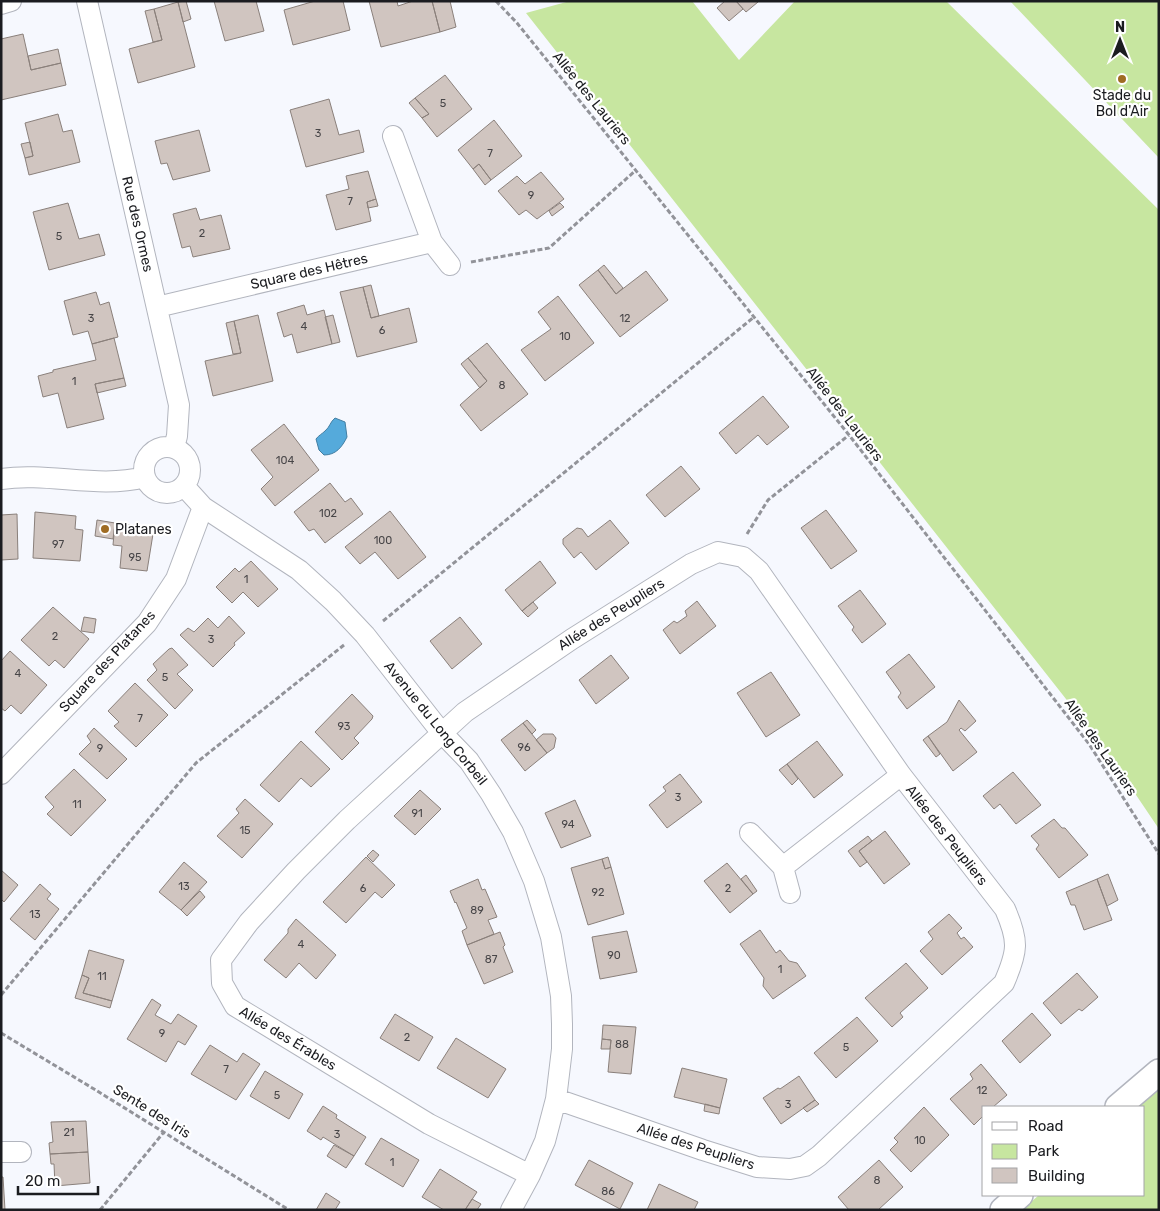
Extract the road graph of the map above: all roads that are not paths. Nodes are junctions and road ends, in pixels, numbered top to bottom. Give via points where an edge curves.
1 (11, 1) edge
2 (87, 1) edge
3 (1, 4) edge
4 (393, 136) dead end
5 (432, 242) junction
6 (450, 265) road end
7 (157, 308) junction
8 (174, 447) junction
9 (145, 478) junction
10 (1, 479) edge
11 (184, 486) junction
12 (203, 507) junction
13 (442, 732) junction
14 (1, 774) edge
15 (900, 775) junction
16 (750, 833) dead end
17 (783, 866) junction
18 (790, 893) dead end
19 (1159, 1072) edge
20 (556, 1099) junction
21 (1119, 1106) edge
22 (1, 1152) edge
23 (21, 1152) dead end
24 (530, 1175) junction
25 (1019, 1196) edge
26 (511, 1210) edge
27 (1003, 1210) edge

1 - 3 street
2 - 7 street, Rue des Ormes
4 - 5 street
5 - 6 street
5 - 7 street, Square des Hêtres
7 - 8 street, Rue des Ormes via 179,405
8 - 9 street via 159,448 148,456 144,463
8 - 11 street via 190,464
9 - 10 street via 128,481
9 - 11 street via 148,484 161,492 170,493
11 - 12 street, Avenue du Long Corbeil
12 - 13 street, Avenue du Long Corbeil via 298,570 334,601
12 - 14 street, Square des Platanes via 176,579 147,623
13 - 15 street, Allée des Peupliers via 465,712 572,639 691,564 718,552 744,557 759,571
13 - 20 street, Avenue du Long Corbeil via 469,761 491,794 513,832 534,881 551,937 561,996 562,1049
13 - 24 street, Allée des Érables via 341,826 249,922 221,960 222,983 235,1006 429,1124
15 - 17 street
15 - 20 street, Allée des Peupliers via 1005,910 1016,944 1013,962 997,989 805,1166 790,1169 757,1167
16 - 17 street
17 - 18 street
19 - 21 street
20 - 24 street, Avenue du Long Corbeil
22 - 23 street
24 - 26 street, Avenue du Long Corbeil
25 - 27 street

